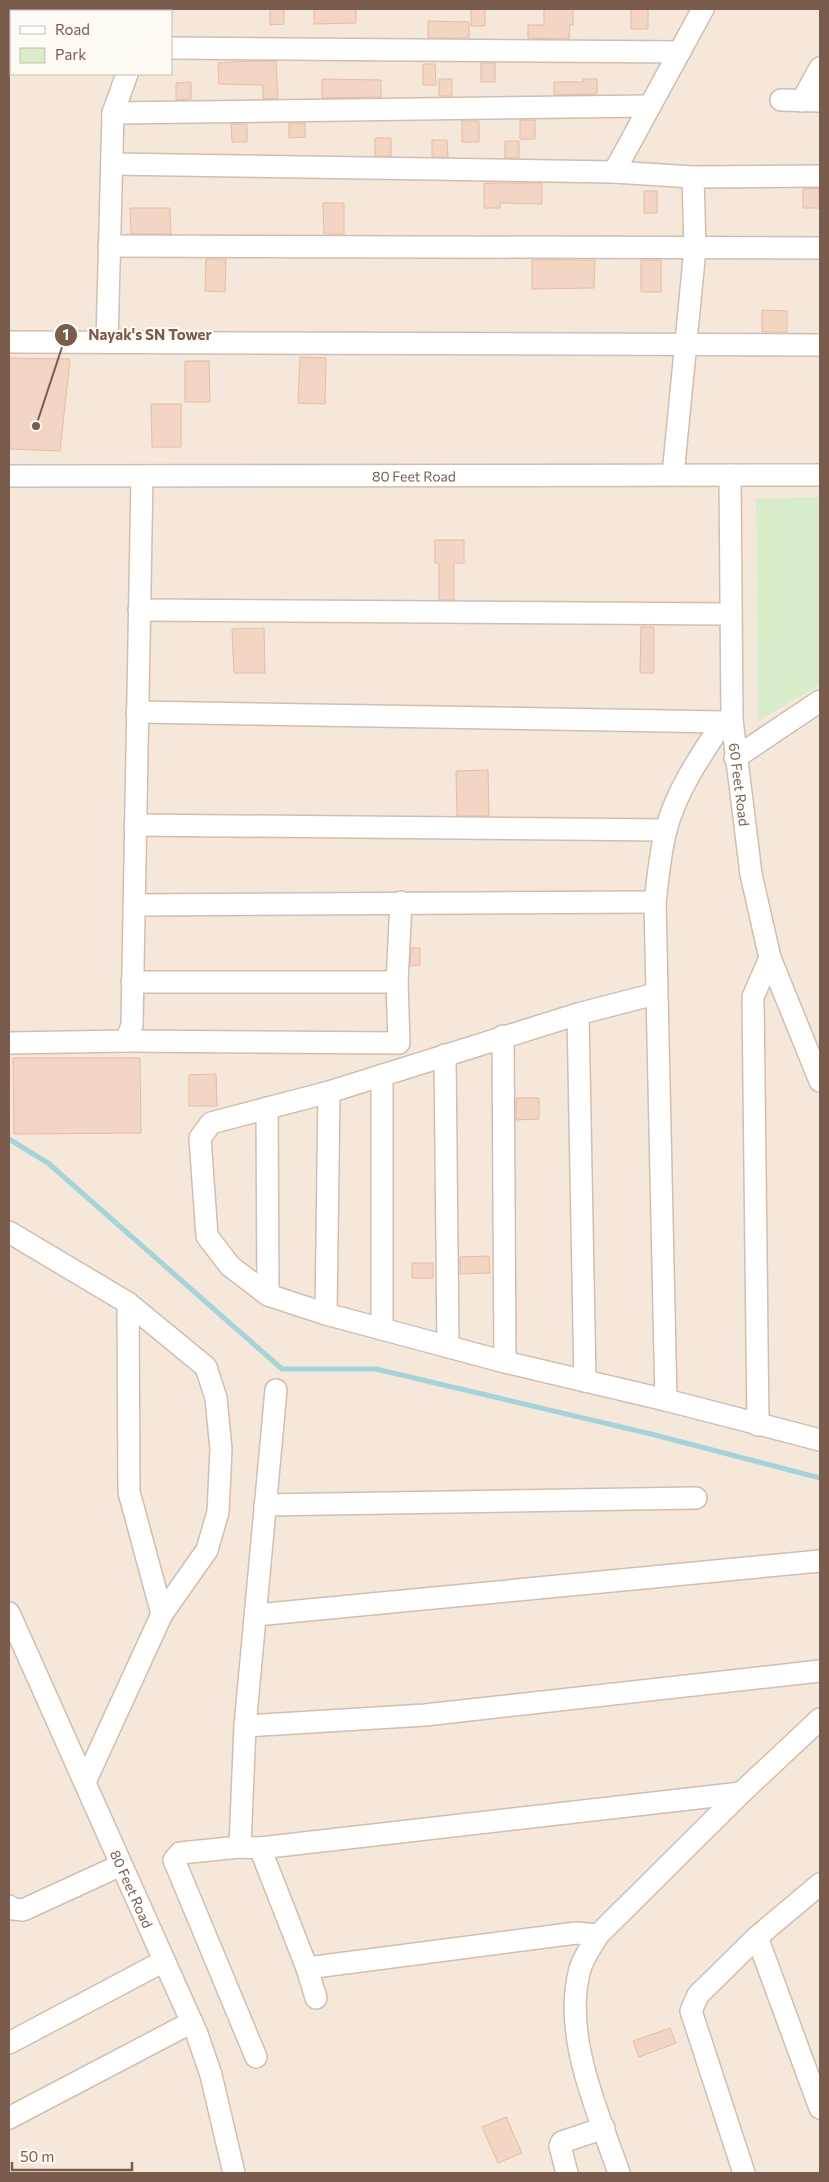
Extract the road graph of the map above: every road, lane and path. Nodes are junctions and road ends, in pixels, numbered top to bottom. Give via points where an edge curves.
1 (703, 9) edge
2 (172, 48) edge
3 (680, 52) junction
4 (820, 68) edge
5 (126, 75) edge
6 (781, 100) dead end
7 (811, 101) edge
8 (650, 106) junction
9 (113, 113) junction
10 (112, 164) junction
11 (614, 172) junction
12 (820, 176) edge
13 (693, 177) junction
14 (110, 246) junction
15 (820, 248) edge
16 (695, 249) junction
17 (9, 342) edge
18 (107, 342) junction
19 (686, 344) junction
20 (820, 345) edge
21 (673, 475) junction
22 (730, 475) junction
23 (820, 475) edge
24 (9, 476) edge
25 (142, 477) junction
26 (140, 610) junction
27 (729, 614) junction
28 (820, 702) edge
29 (137, 712) junction
30 (727, 721) junction
31 (736, 758) junction
32 (135, 825) junction
33 (666, 830) junction
34 (401, 902) junction
35 (654, 902) junction
36 (134, 905) junction
37 (770, 958) junction
38 (132, 982) junction
39 (397, 982) junction
40 (655, 994) junction
41 (578, 1014) junction
42 (503, 1036) junction
43 (126, 1040) junction
44 (9, 1042) edge
45 (445, 1055) junction
46 (382, 1075) junction
47 (819, 1076) edge
48 (329, 1092) junction
49 (267, 1108) junction
50 (9, 1232) edge
51 (268, 1295) junction
52 (128, 1303) junction
53 (326, 1314) junction
54 (382, 1329) junction
55 (448, 1347) junction
56 (505, 1362) junction
57 (586, 1381) junction
58 (276, 1390) dead end
59 (666, 1400) junction
60 (758, 1425) junction
61 (820, 1440) edge
62 (696, 1498) dead end
63 (265, 1505) junction
64 (820, 1561) edge
65 (9, 1614) edge
66 (162, 1614) junction
67 (256, 1615) junction
68 (820, 1672) edge
69 (820, 1719) edge
70 (245, 1726) junction
71 (85, 1782) junction
72 (741, 1793) junction
73 (250, 1847) junction
74 (121, 1865) junction
75 (819, 1889) edge
76 (10, 1909) edge
77 (598, 1936) junction
78 (757, 1937) junction
79 (164, 1961) junction
80 (308, 1968) junction
81 (316, 1998) dead end
82 (192, 2022) junction
83 (9, 2043) edge
84 (256, 2057) dead end
85 (820, 2108) edge
86 (9, 2118) edge
87 (604, 2128) junction
88 (234, 2173) edge
89 (567, 2173) edge
90 (619, 2173) edge
91 (744, 2173) edge

1 - 3 street
2 - 3 street
3 - 8 street
4 - 7 street
5 - 9 street
6 - 7 street
8 - 9 street
8 - 11 street
9 - 10 street
10 - 11 street
10 - 14 street
11 - 13 street
12 - 13 street
13 - 16 street
14 - 16 street
14 - 18 street
15 - 16 street
16 - 19 street
17 - 18 street
18 - 19 street
19 - 20 street
19 - 21 street
21 - 22 street, 80 Feet Road
21 - 25 street, 80 Feet Road
22 - 23 street, 80 Feet Road
22 - 27 street, 60 Feet Road
24 - 25 street, 80 Feet Road
25 - 26 street
26 - 27 street
26 - 29 street
27 - 30 street, 60 Feet Road
28 - 31 street
29 - 30 street
29 - 32 street
30 - 31 street, 60 Feet Road
30 - 33 street via 699,758
31 - 37 street, 60 Feet Road via 751,874
32 - 33 street
32 - 36 street
33 - 35 street
34 - 35 street
34 - 36 street
34 - 39 street
35 - 40 street
36 - 38 street
37 - 47 street, 60 Feet Road
37 - 60 street via 753,997
38 - 39 street
38 - 43 street via 132,1026
39 - 43 street via 399,1043
40 - 41 street
40 - 59 street
41 - 42 street
41 - 57 street
42 - 45 street
42 - 56 street
43 - 44 street
45 - 46 street
45 - 55 street
46 - 48 street
46 - 54 street
48 - 49 street
48 - 53 street
49 - 51 street
49 - 51 street via 211,1123 200,1138 207,1236 230,1266
50 - 52 street
51 - 53 street
52 - 66 street via 130,1492
52 - 66 street via 206,1366 216,1398 221,1449 218,1512 208,1550
53 - 54 street
54 - 55 street
55 - 56 street
56 - 57 street
57 - 59 street
58 - 63 street
59 - 60 street
60 - 61 street
62 - 63 street
63 - 67 street
64 - 67 street
65 - 71 street, 80 Feet Road
66 - 71 street
67 - 70 street
68 - 70 street via 425,1715
69 - 72 street
70 - 73 street
71 - 74 street, 80 Feet Road
72 - 73 street
72 - 77 street
73 - 80 street
73 - 84 street via 180,1853 174,1860
74 - 76 street via 24,1910
74 - 79 street, 80 Feet Road
75 - 78 street
77 - 80 street via 576,1933
77 - 87 street via 580,1968 576,2002 580,2058
78 - 85 street
78 - 91 street via 698,1995 690,2011
79 - 82 street, 80 Feet Road
79 - 83 street
80 - 81 street
82 - 86 street
82 - 88 street, 80 Feet Road via 211,2075
87 - 89 street via 562,2142 560,2146
87 - 90 street

